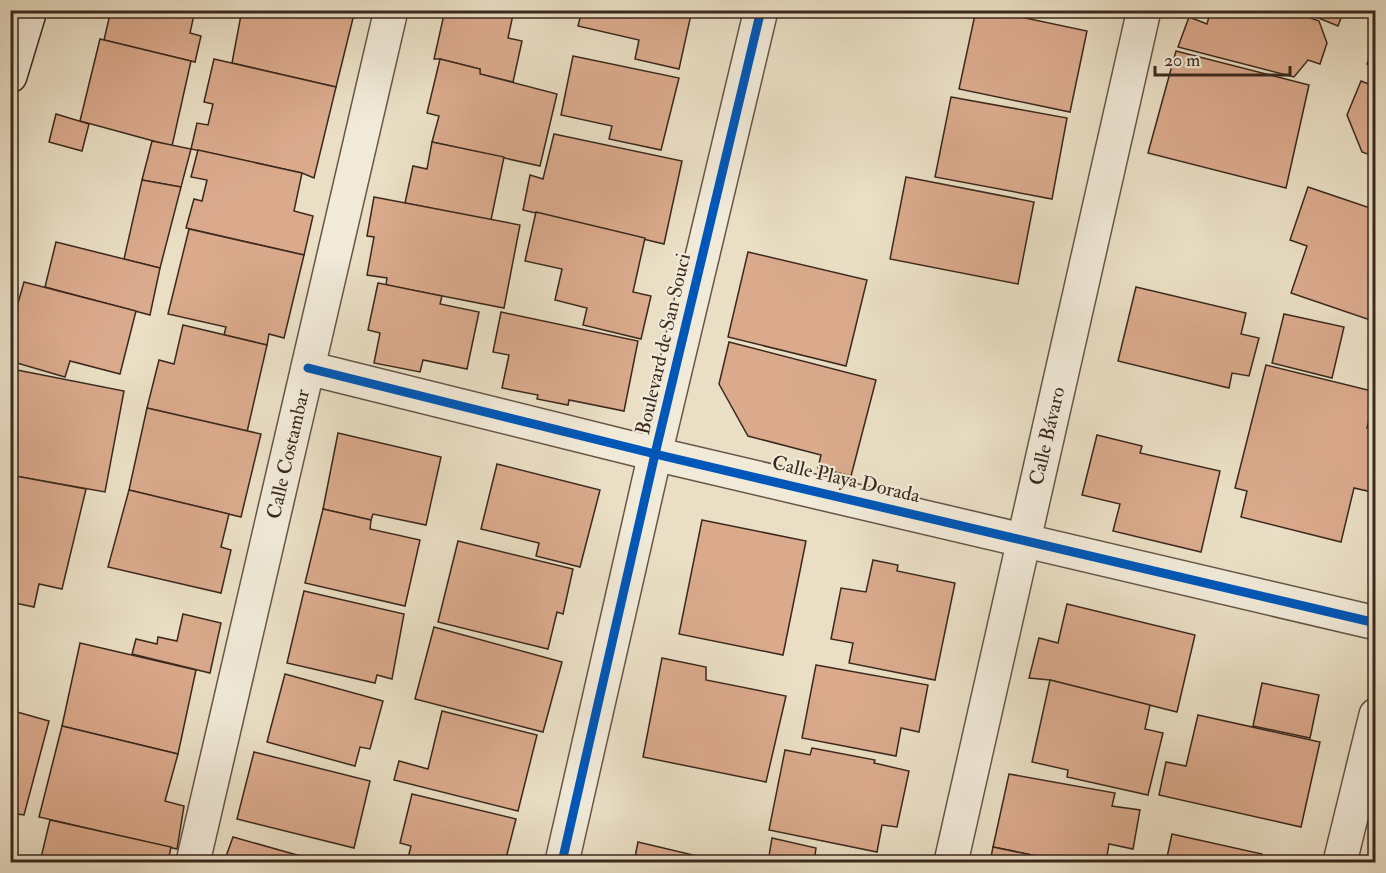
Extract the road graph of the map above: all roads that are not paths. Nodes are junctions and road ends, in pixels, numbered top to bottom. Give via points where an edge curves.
1 (30, 10) edge
2 (391, 10) edge
3 (761, 10) edge
4 (1144, 10) edge
5 (10, 76) edge
6 (308, 368) junction
7 (655, 454) junction
8 (1023, 539) junction
9 (1376, 623) edge
10 (1376, 715) edge
11 (193, 862) edge
12 (562, 862) edge
13 (951, 862) edge
14 (1340, 862) edge

1 - 5 street
2 - 6 street, Calle Costambar
3 - 7 street, Boulevard de San Souci
4 - 8 street, Calle Bávaro
6 - 7 street, Calle Playa Dorada
6 - 11 street, Calle Costambar
7 - 8 street, Calle Playa Dorada
7 - 12 street, Boulevard de San Souci
8 - 9 street, Calle Playa Dorada
8 - 13 street, Calle Bávaro
10 - 14 street

